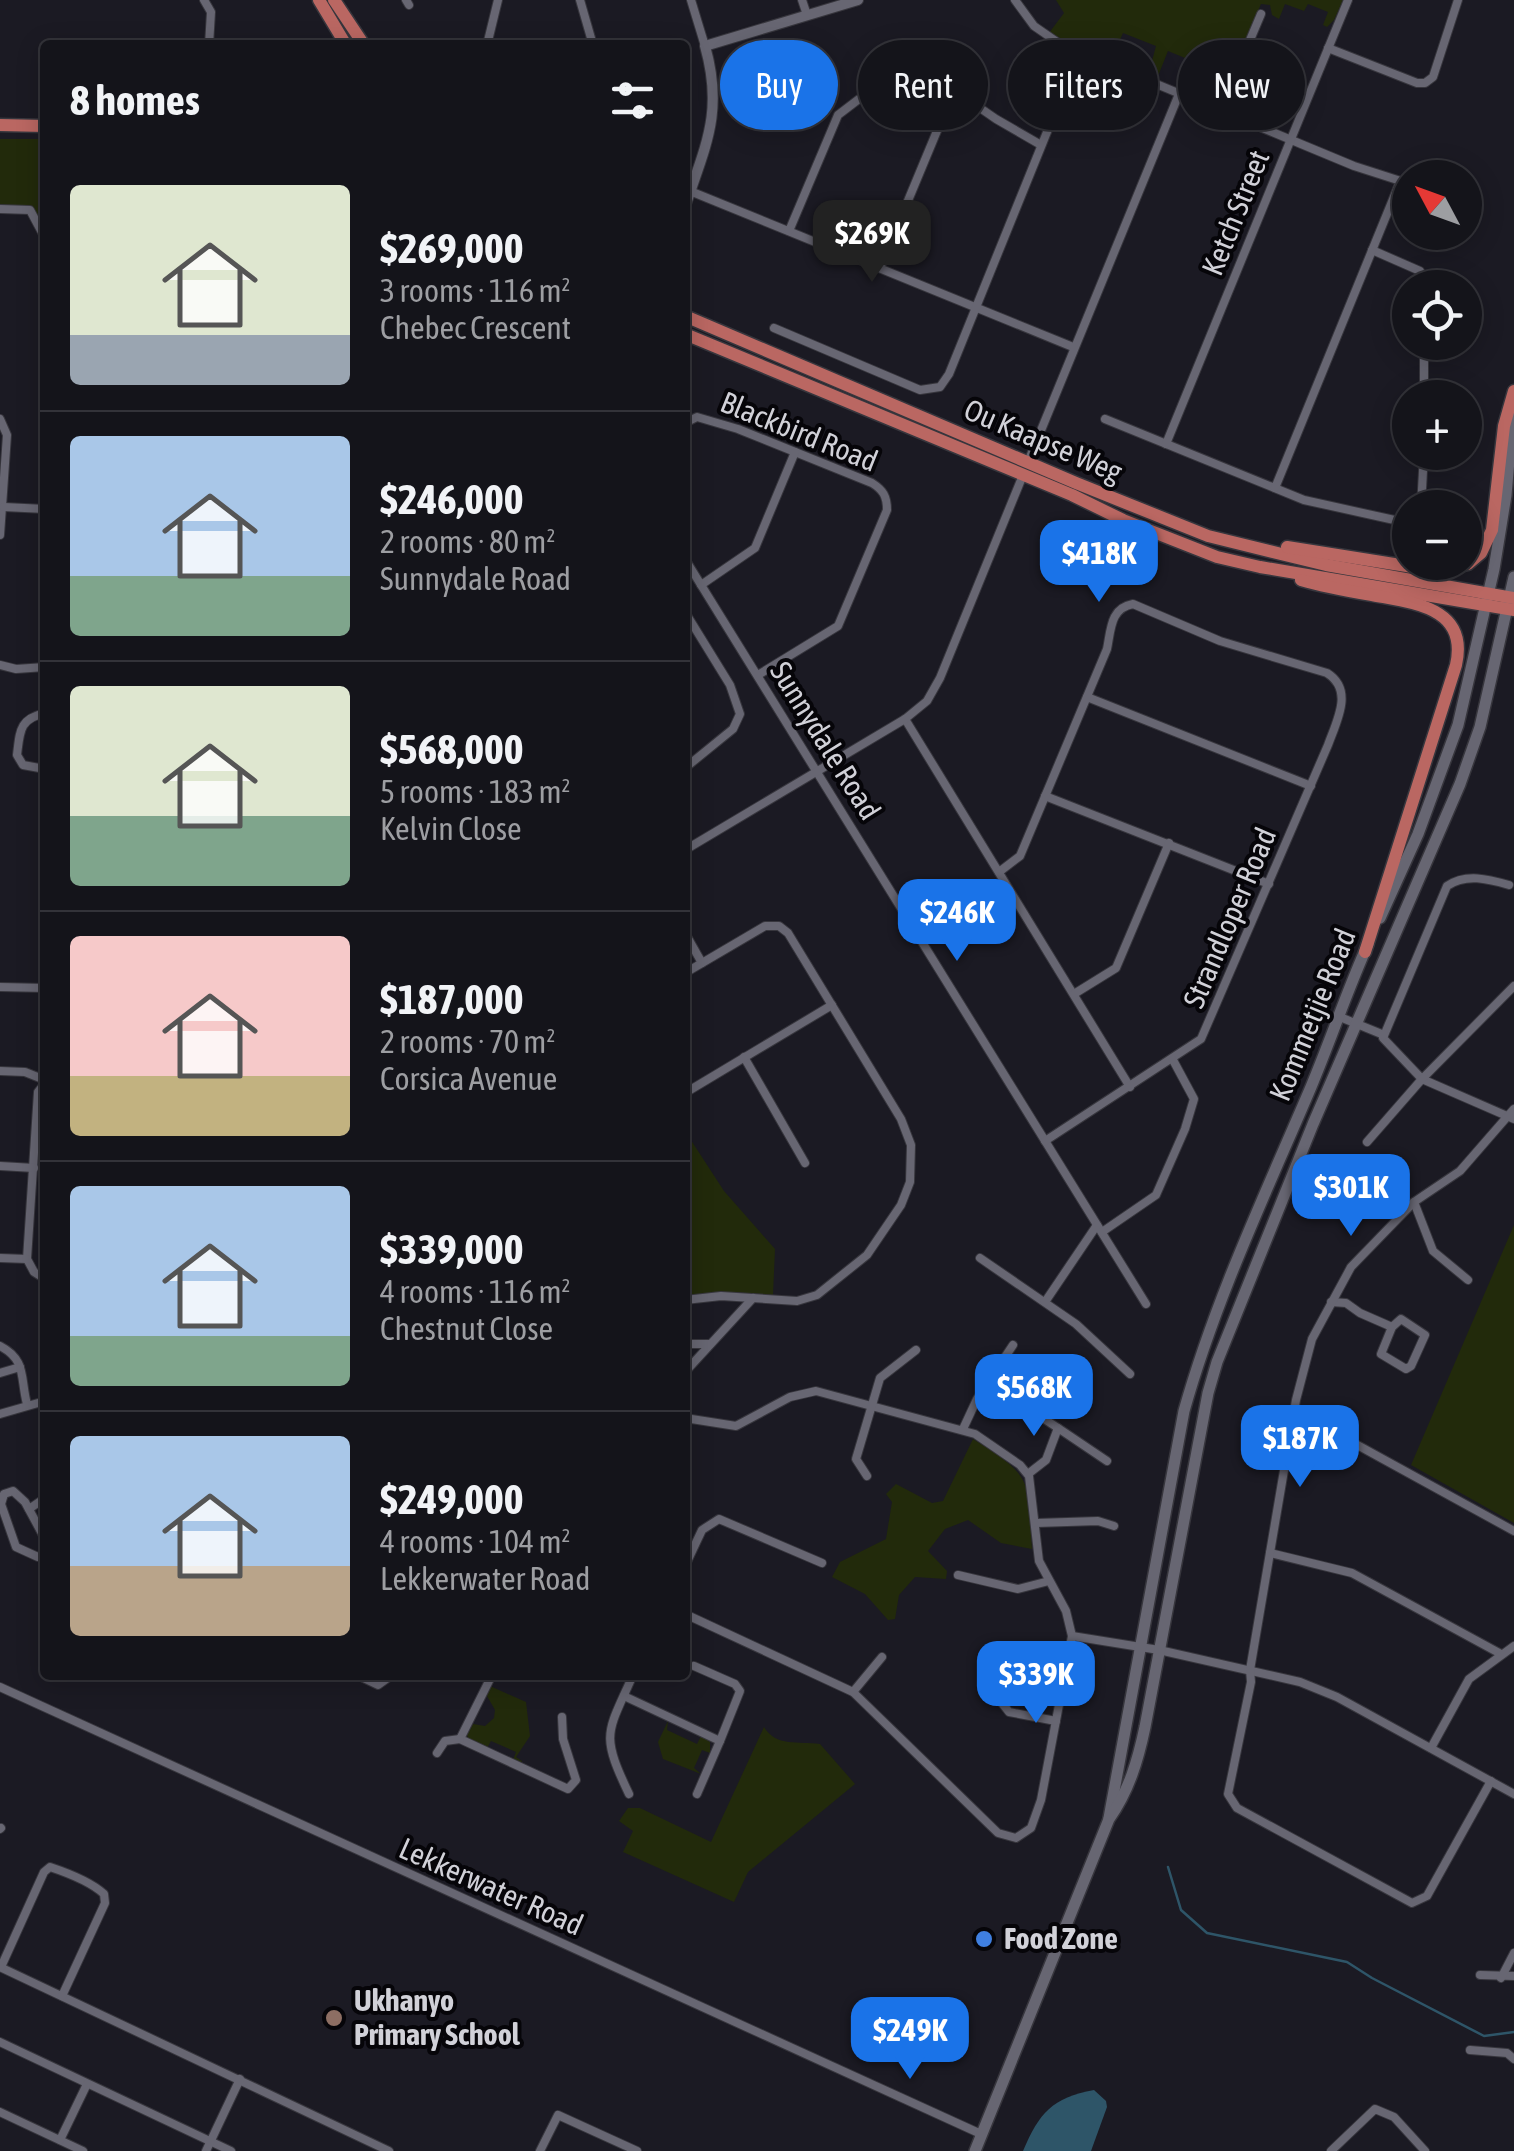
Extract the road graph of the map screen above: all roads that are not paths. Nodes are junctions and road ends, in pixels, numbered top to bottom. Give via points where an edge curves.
1 (204, 0) edge
2 (318, 0) edge
3 (334, 0) edge
4 (498, 0) edge
5 (580, 0) edge
6 (691, 0) edge
7 (802, 0) edge
8 (858, 0) edge
9 (1016, 0) edge
10 (1348, 0) edge
11 (1458, 0) edge
12 (1261, 14) dead end
13 (807, 16) junction
14 (209, 40) edge
15 (343, 40) edge
16 (361, 40) edge
17 (488, 40) edge
18 (592, 40) edge
19 (1055, 40) edge
20 (1250, 40) edge
21 (706, 46) junction
22 (1328, 48) junction
23 (1178, 96) edge
24 (858, 99) edge
25 (988, 114) edge
26 (0, 125) edge
27 (40, 126) edge
28 (937, 130) edge
29 (1047, 130) edge
30 (1266, 130) edge
31 (1290, 140) junction
32 (1041, 145) junction
33 (1392, 179) edge
34 (690, 190) edge
35 (690, 198) edge
36 (1392, 201) edge
37 (0, 208) edge
38 (40, 229) edge
39 (789, 230) junction
40 (1372, 250) junction
41 (880, 268) junction
42 (1420, 270) edge
43 (976, 308) junction
44 (690, 318) edge
45 (774, 328) dead end
46 (690, 336) edge
47 (1073, 348) junction
48 (1514, 392) edge
49 (1514, 403) edge
50 (0, 419) edge
51 (1105, 419) dead end
52 (690, 420) edge
53 (1166, 444) junction
54 (795, 452) junction
55 (1026, 468) junction
56 (1275, 488) junction
57 (4, 507) junction
58 (40, 509) edge
59 (1392, 517) edge
60 (0, 535) edge
61 (1245, 546) junction
62 (690, 567) edge
63 (1260, 568) junction
64 (1514, 577) edge
65 (702, 585) junction
66 (1488, 600) junction
67 (1512, 603) edge
68 (690, 620) edge
69 (0, 665) edge
70 (40, 668) edge
71 (758, 675) junction
72 (1087, 698) junction
73 (40, 714) edge
74 (905, 718) junction
75 (690, 764) edge
76 (40, 769) edge
77 (817, 772) junction
78 (1311, 786) junction
79 (1045, 796) junction
80 (1169, 843) junction
81 (690, 847) edge
82 (999, 872) junction
83 (1269, 884) junction
84 (1509, 885) dead end
85 (690, 942) edge
86 (1365, 952) junction
87 (702, 962) junction
88 (690, 970) edge
89 (0, 986) edge
90 (1514, 986) edge
91 (40, 988) edge
92 (1074, 994) junction
93 (832, 1005) junction
94 (1340, 1016) junction
95 (1356, 1023) junction
96 (1384, 1035) junction
97 (744, 1058) junction
98 (1173, 1060) junction
99 (0, 1070) edge
100 (40, 1079) edge
101 (1422, 1079) junction
102 (1130, 1088) junction
103 (40, 1089) edge
104 (690, 1089) edge
105 (1512, 1115) edge
106 (1045, 1141) junction
107 (1367, 1142) dead end
108 (805, 1163) dead end
109 (0, 1166) edge
110 (34, 1168) junction
111 (1414, 1202) junction
112 (1100, 1229) junction
113 (0, 1258) edge
114 (980, 1258) dead end
115 (27, 1259) junction
116 (40, 1275) edge
117 (1468, 1280) dead end
118 (753, 1298) junction
119 (690, 1300) edge
120 (1045, 1302) junction
121 (1335, 1303) junction
122 (1146, 1304) dead end
123 (1392, 1327) junction
124 (690, 1344) edge
125 (711, 1344) junction
126 (1014, 1345) dead end
127 (0, 1346) edge
128 (916, 1350) dead end
129 (20, 1367) junction
130 (690, 1367) edge
131 (0, 1373) edge
132 (1130, 1374) dead end
133 (40, 1402) edge
134 (27, 1404) junction
135 (871, 1404) junction
136 (1026, 1408) dead end
137 (0, 1414) edge
138 (690, 1419) edge
139 (1294, 1420) junction
140 (1058, 1428) junction
141 (964, 1430) junction
142 (1108, 1461) dead end
143 (1028, 1474) junction
144 (868, 1476) dead end
145 (40, 1501) edge
146 (29, 1509) junction
147 (1036, 1523) junction
148 (1114, 1526) dead end
149 (40, 1530) edge
150 (1514, 1531) edge
151 (1270, 1553) junction
152 (690, 1555) edge
153 (40, 1557) edge
154 (822, 1563) dead end
155 (958, 1574) dead end
156 (1048, 1581) junction
157 (690, 1616) edge
158 (1072, 1636) junction
159 (1514, 1646) edge
160 (1142, 1648) junction
161 (1158, 1650) junction
162 (1502, 1654) junction
163 (882, 1656) dead end
164 (694, 1666) dead end
165 (1250, 1670) junction
166 (490, 1680) edge
167 (632, 1680) edge
168 (0, 1687) edge
169 (990, 1688) dead end
170 (854, 1692) junction
171 (624, 1696) junction
172 (562, 1717) dead end
173 (1056, 1721) junction
174 (460, 1739) junction
175 (720, 1742) junction
176 (1430, 1748) junction
177 (437, 1754) dead end
178 (1491, 1781) junction
179 (629, 1794) dead end
180 (696, 1794) dead end
181 (1514, 1794) edge
182 (1108, 1820) junction
183 (1514, 1953) edge
184 (1, 1967) edge
185 (1480, 1975) dead end
186 (1514, 1976) edge
187 (1501, 1978) junction
188 (62, 1996) junction
189 (0, 2042) edge
190 (1470, 2050) dead end
191 (1514, 2059) edge
192 (240, 2078) junction
193 (88, 2084) junction
194 (0, 2112) edge
195 (982, 2134) junction
196 (60, 2140) junction
197 (209, 2146) edge
198 (627, 2149) edge
199 (83, 2151) edge
200 (231, 2151) edge
201 (389, 2151) edge
202 (540, 2151) edge
203 (638, 2151) edge
204 (975, 2151) edge
205 (1331, 2151) edge
206 (1425, 2151) edge

1 - 14 street via 211,12
2 - 15 main road
3 - 16 main road
4 - 17 street
5 - 18 street
6 - 21 street
7 - 13 street
8 - 13 street
9 - 19 street
10 - 22 street, Ketch Street
11 - 22 street via 1425,84
12 - 20 street
13 - 21 street
21 - 34 street via 712,123
22 - 31 street, Ketch Street
23 - 47 street
24 - 39 street via 833,126
25 - 32 street
26 - 27 main road
28 - 41 street
29 - 32 street
30 - 31 street
31 - 33 street
31 - 53 street, Ketch Street
32 - 43 street
35 - 39 street
36 - 40 street
37 - 38 street via 30,210
39 - 41 street
40 - 42 street
40 - 56 street
41 - 43 street
43 - 45 street via 944,382 928,391
43 - 47 street
44 - 55 main road, Ou Kaapse Weg
46 - 55 main road, Ou Kaapse Weg
47 - 55 street
48 - 61 main road via 1492,530 1468,564 1438,571
49 - 66 main road, Kommetjie Road
50 - 57 street via 7,435
51 - 53 street
52 - 54 street, Blackbird Road via 697,417
53 - 56 street
54 - 65 street via 755,548
54 - 71 street, Blackbird Road via 880,488 888,510 838,626
55 - 61 main road, Ou Kaapse Weg
55 - 63 main road, Ou Kaapse Weg via 1199,550
55 - 74 street via 936,687
56 - 59 street
57 - 58 street
57 - 60 street
61 - 66 main road, Ou Kaapse Weg
62 - 65 street, Sunnydale Road
63 - 66 main road, Ou Kaapse Weg
63 - 86 main road via 1426,607 1457,637 1456,665
64 - 67 main road, Kommetjie Road
65 - 71 street, Sunnydale Road
66 - 67 main road, Ou Kaapse Weg
66 - 86 main road, Kommetjie Road via 1458,725
67 - 95 main road, Kommetjie Road via 1460,784
68 - 75 street via 740,714 728,734
69 - 70 street
71 - 77 street, Sunnydale Road
72 - 78 street
72 - 78 street, Strandloper Road via 1116,612 1133,604 1234,646 1327,673 1343,696
72 - 79 street
73 - 76 street via 23,723 17,755 23,765
74 - 77 street
74 - 82 street
77 - 81 street
77 - 106 street, Sunnydale Road
78 - 83 street, Strandloper Road
79 - 80 street
79 - 82 street via 1020,856
80 - 83 street
80 - 92 street via 1116,968
82 - 92 street
83 - 98 street, Strandloper Road via 1200,1042
84 - 96 street via 1469,878 1447,886
85 - 87 street
86 - 94 main road, Kommetjie Road
87 - 88 street
87 - 93 street via 765,926 779,926
89 - 91 street
90 - 101 street
92 - 102 street
93 - 97 street
93 - 118 street via 901,1119 911,1146 910,1182 870,1251 832,1286 797,1301
94 - 95 street
94 - 160 main road, Kommetjie Road via 1198,1363
95 - 96 street
95 - 161 main road, Kommetjie Road via 1217,1362
96 - 101 street
97 - 104 street
97 - 108 street
98 - 102 street, Strandloper Road
98 - 112 street via 1194,1099 1186,1129 1156,1195
99 - 100 street
101 - 105 street
101 - 107 street
102 - 106 street, Strandloper Road
103 - 110 street
105 - 111 street via 1460,1171
106 - 112 street, Sunnydale Road
109 - 110 street
110 - 115 street
111 - 117 street via 1433,1251
111 - 121 street via 1351,1266
112 - 120 street
112 - 122 street, Sunnydale Road
113 - 115 street
114 - 120 street
115 - 116 street
118 - 119 street
118 - 125 street
120 - 132 street
121 - 123 street
121 - 139 street via 1305,1357
123 - 123 street via 1382,1354 1409,1369 1424,1332 1401,1320
124 - 125 street
125 - 130 street
126 - 141 street via 976,1399
127 - 129 street via 16,1355
128 - 135 street via 883,1373
129 - 131 street
129 - 134 street
133 - 134 street
134 - 137 street
135 - 138 street via 810,1391 736,1426
135 - 141 street
135 - 144 street via 856,1459
136 - 140 street
139 - 150 street via 1330,1430
139 - 151 street
140 - 142 street
140 - 143 street via 1046,1460
141 - 143 street
143 - 147 street
145 - 146 street
146 - 149 street
146 - 153 street via 14,1491 0,1499 16,1547
147 - 148 street
147 - 156 street
151 - 162 street via 1352,1573
151 - 165 street
152 - 154 street via 702,1530 719,1519
155 - 156 street via 1018,1589
156 - 158 street
157 - 170 street
158 - 160 street
158 - 173 street
159 - 162 street
160 - 161 street
160 - 182 main road, Kommetjie Road
161 - 165 street
161 - 182 main road, Kommetjie Road via 1141,1746 1123,1799
162 - 176 street via 1469,1680
163 - 170 street
164 - 175 street via 740,1691
165 - 176 street via 1338,1697
165 - 178 street via 1230,1800 1406,1902 1426,1896
166 - 174 street
167 - 171 street
168 - 195 street, Lekkerwater Road
169 - 173 street via 1013,1714
170 - 173 street via 998,1833 1013,1838 1029,1830 1041,1800
171 - 175 street
171 - 179 street via 608,1740
172 - 174 street via 576,1780 570,1789
174 - 177 street via 444,1740
175 - 180 street
176 - 178 street
178 - 181 street
182 - 195 main road, Kommetjie Road
183 - 187 street
184 - 188 street
184 - 188 street via 44,1872 54,1868 94,1886 105,1903
185 - 187 street
186 - 187 street
188 - 192 street
189 - 193 street
190 - 191 street
192 - 197 street
192 - 201 street
193 - 196 street
193 - 197 street
194 - 196 street
195 - 204 main road, Kommetjie Road
196 - 199 street
197 - 200 street
198 - 202 street via 558,2115
198 - 203 street
205 - 206 street via 1376,2109

